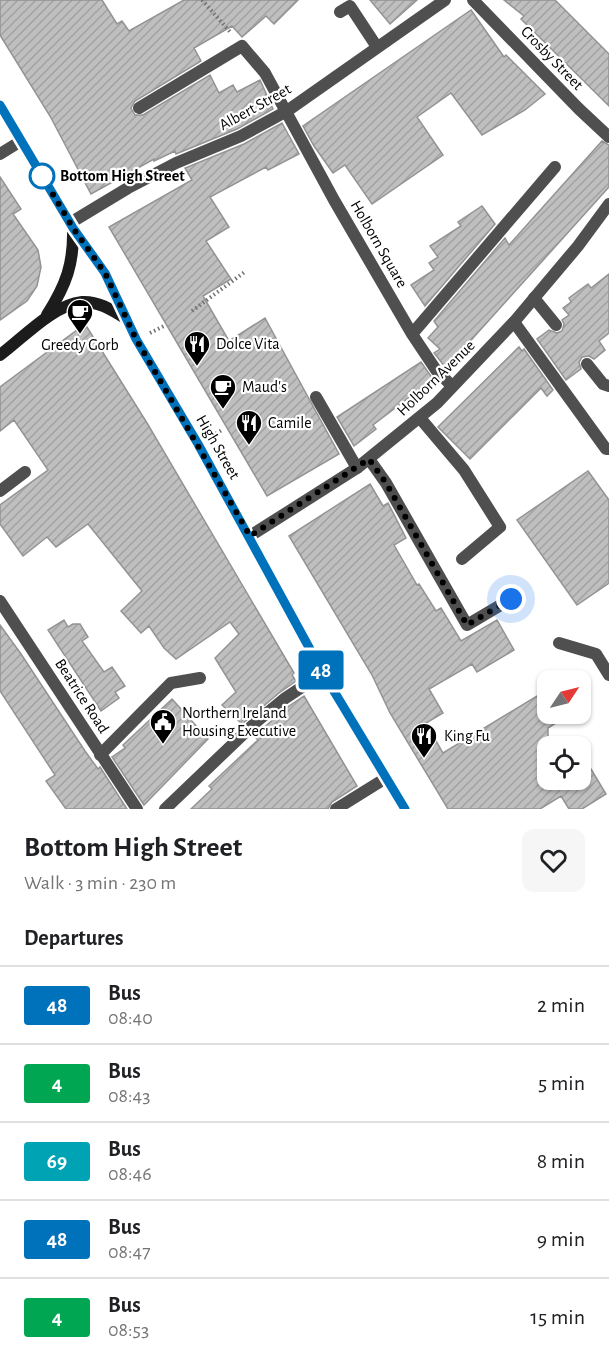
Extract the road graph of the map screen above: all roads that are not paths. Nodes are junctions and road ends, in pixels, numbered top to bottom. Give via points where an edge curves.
1 (445, 0) edge
2 (473, 0) edge
3 (346, 6) edge
4 (377, 47) junction
5 (0, 105) edge
6 (139, 108) dead end
7 (287, 111) junction
8 (609, 137) edge
9 (21, 141) junction
10 (0, 154) edge
11 (555, 167) dead end
12 (609, 204) edge
13 (71, 225) junction
14 (534, 298) junction
15 (126, 318) junction
16 (43, 321) junction
17 (514, 322) junction
18 (556, 325) dead end
19 (412, 334) junction
20 (0, 355) edge
21 (587, 364) dead end
22 (452, 386) junction
23 (609, 386) edge
24 (316, 397) dead end
25 (420, 418) junction
26 (609, 449) edge
27 (369, 459) junction
28 (357, 468) junction
29 (25, 472) dead end
30 (0, 491) edge
31 (250, 536) junction
32 (462, 560) dead end
33 (511, 599) dead end
34 (0, 601) edge
35 (559, 643) dead end
36 (323, 673) junction
37 (609, 675) edge
38 (200, 678) dead end
39 (100, 754) junction
40 (386, 778) junction
41 (342, 806) edge
42 (137, 809) edge
43 (165, 809) edge
44 (405, 809) edge

1 - 4 street, Albert Street
2 - 8 street, Crosby Street
3 - 4 street
4 - 7 street, Albert Street
5 - 9 main road, High Street
6 - 7 street, Holborn Square via 242,46
7 - 13 street, Albert Street via 128,188
7 - 19 street, Holborn Square
9 - 10 street
9 - 13 main road, High Street
11 - 19 street
12 - 14 street, Holborn Avenue
13 - 15 main road, High Street via 105,273
13 - 16 main road via 74,249 69,275
14 - 17 street, Holborn Avenue
14 - 18 street
15 - 16 main road via 110,308 82,302
15 - 31 main road, High Street
16 - 20 main road
17 - 22 street, Holborn Avenue
17 - 26 street
19 - 22 street, Holborn Square
21 - 23 street
22 - 25 street, Holborn Avenue
24 - 28 street
25 - 27 street, Holborn Avenue
25 - 32 street via 464,470 500,527
27 - 28 street, Holborn Avenue
27 - 33 street via 467,625
28 - 31 street, Holborn Avenue
29 - 30 street
31 - 36 main road, High Street
34 - 39 street, Beatrice Road
35 - 37 street via 596,654
36 - 40 main road, High Street
36 - 43 street via 255,723
38 - 39 street via 171,683
39 - 42 street, Beatrice Road
40 - 41 street
40 - 44 main road, High Street

